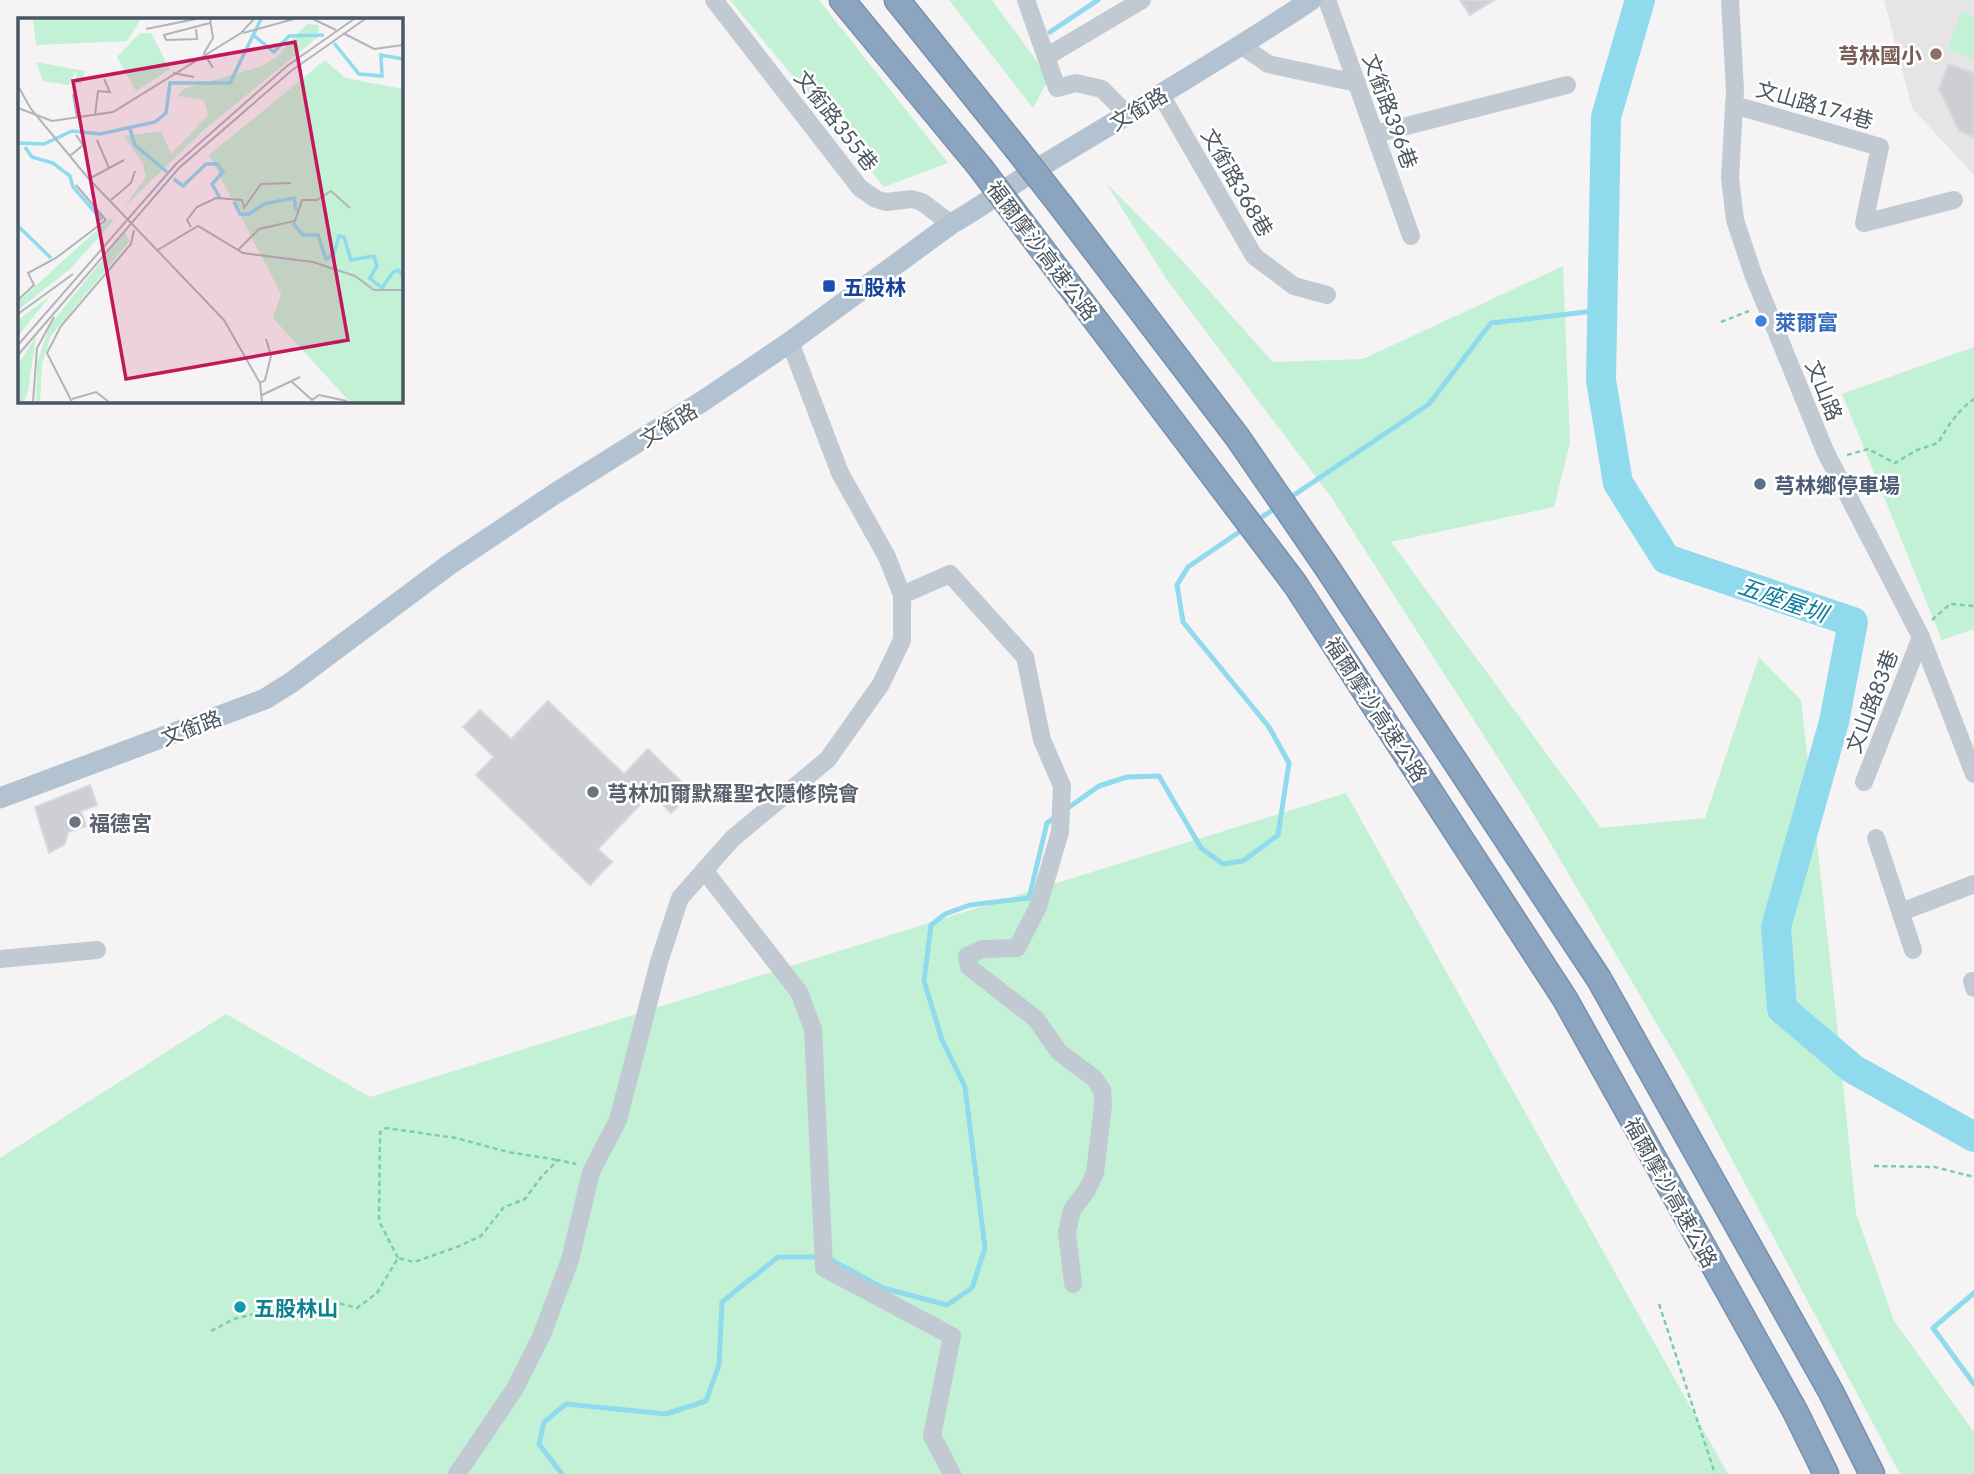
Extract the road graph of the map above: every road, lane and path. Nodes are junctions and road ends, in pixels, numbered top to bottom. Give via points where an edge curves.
1 (714, 0) edge
2 (842, 0) edge
3 (897, 0) edge
4 (1026, 0) edge
5 (1142, 0) edge
6 (1311, 0) edge
7 (1327, 0) edge
8 (1730, 0) edge
9 (1241, 45) junction
10 (1046, 57) junction
11 (1357, 83) junction
12 (1567, 85) dead end
13 (1161, 95) junction
14 (1734, 105) junction
15 (1128, 115) junction
16 (1375, 134) junction
17 (1954, 200) dead end
18 (950, 225) junction
19 (1411, 236) dead end
20 (1327, 295) dead end
21 (1765, 305) junction
22 (1721, 322) dead end
23 (790, 342) junction
24 (1974, 399) edge
25 (1829, 460) junction
26 (902, 595) junction
27 (1974, 606) edge
28 (1921, 637) junction
29 (1974, 774) edge
30 (1864, 782) dead end
31 (0, 798) edge
32 (1876, 838) dead end
33 (704, 870) junction
34 (1974, 884) edge
35 (1901, 912) junction
36 (97, 950) dead end
37 (1913, 950) dead end
38 (0, 959) edge
39 (558, 1160) junction
40 (1874, 1166) dead end
41 (591, 1172) junction
42 (1974, 1177) edge
43 (398, 1258) junction
44 (1073, 1284) dead end
45 (1659, 1304) dead end
46 (211, 1331) dead end
47 (457, 1474) edge
48 (952, 1474) edge
49 (1715, 1474) edge
50 (1826, 1474) edge
51 (1872, 1474) edge

1 - 18 street, 文銜路355巷 via 860,188 886,202 922,202
2 - 50 highway, 福爾摩沙高速公路, bridge via 981,167 1296,584 1565,999
3 - 51 highway, 福爾摩沙高速公路, bridge via 1238,438 1326,566 1599,979 1831,1392
4 - 10 street
5 - 10 street
6 - 9 main road, 文銜路
7 - 11 street, 文銜路396巷
8 - 14 street, 文山路
9 - 11 street via 1268,64
9 - 13 main road, 文銜路
10 - 15 street via 1057,88 1076,83 1102,89
11 - 16 street, 文銜路396巷
12 - 16 street
13 - 15 main road, 文銜路
13 - 20 street, 文銜路368巷 via 1254,256 1294,286
14 - 17 street, 文山路174巷 via 1880,146 1864,223
14 - 21 street, 文山路 via 1730,178 1734,220
15 - 18 main road, 文銜路
16 - 19 street, 文銜路396巷
18 - 23 main road, 文銜路
21 - 22 path
21 - 25 street, 文山路
23 - 26 street via 840,473 887,557
23 - 31 main road, 文銜路 via 450,564 265,699
24 - 25 path via 1948,424 1938,443 1895,463 1868,449
25 - 28 street, 文山路
26 - 33 street via 902,640 881,684 828,759 732,839
26 - 44 street via 950,574 1025,657 1042,740 1062,786 1060,832 1038,907 1017,948 982,949 967,956 969,967 1036,1019 1059,1052 1094,1077 1102,1090 1096,1173 1072,1210 1067,1232
27 - 28 path via 1950,604 1928,623
28 - 29 street, 文山路
28 - 30 street, 文山路83巷
32 - 35 street
33 - 41 street via 680,898 618,1120
33 - 48 street via 799,992 813,1029 824,1268 952,1336 932,1436
34 - 35 street
35 - 37 street
36 - 38 street
39 - 41 path
39 - 43 path via 525,1199 505,1207 481,1236 414,1262
39 - 43 path via 386,1128 380,1132 379,1221
40 - 42 path via 1936,1167
41 - 47 street via 570,1260 541,1337 514,1390
43 - 46 path via 377,1293 357,1308 338,1303 307,1314 282,1308 233,1319
45 - 49 path

